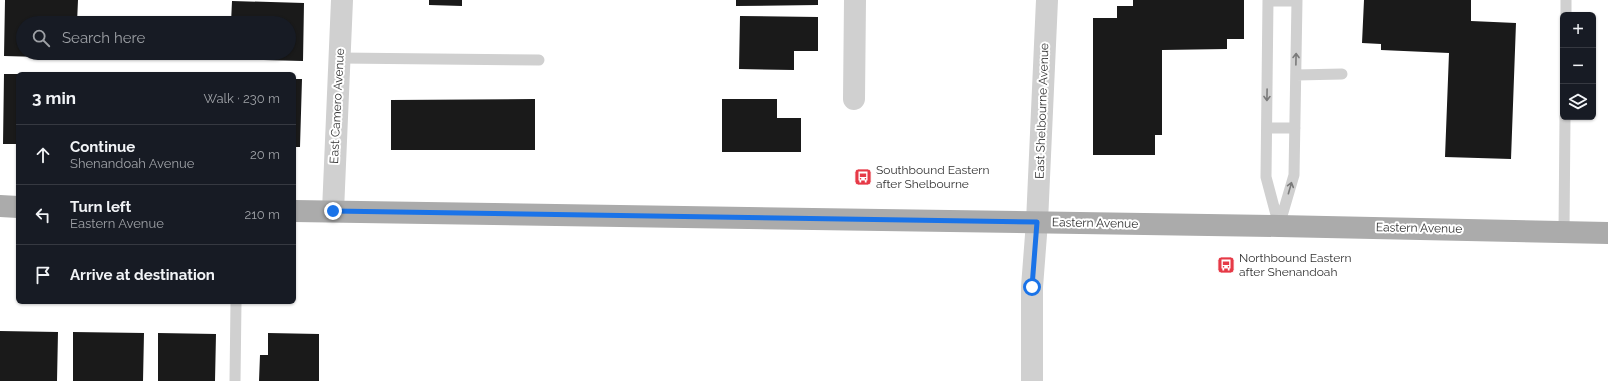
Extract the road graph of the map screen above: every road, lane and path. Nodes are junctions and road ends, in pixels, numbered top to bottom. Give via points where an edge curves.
1 (342, 0) edge
2 (855, 0) edge
3 (1047, 0) edge
4 (1268, 0) edge
5 (1566, 0) edge
6 (1297, 1) edge
7 (1566, 12) edge
8 (340, 58) junction
9 (539, 60) dead end
10 (1342, 74) dead end
11 (1296, 75) junction
12 (854, 99) dead end
13 (1565, 120) edge
14 (1267, 128) junction
15 (1295, 128) junction
16 (0, 206) edge
17 (16, 206) edge
18 (296, 211) edge
19 (333, 211) junction
20 (1037, 222) junction
21 (1279, 226) junction
22 (1564, 231) junction
23 (1608, 233) edge
24 (236, 304) edge
25 (235, 381) edge
26 (1032, 381) edge

1 - 8 street, East Camero Avenue
2 - 12 street
3 - 20 street, East Shelbourne Avenue
4 - 6 lane
4 -> 14 lane
5 - 7 lane
11 -> 6 lane
8 - 9 lane
8 - 19 street, East Camero Avenue
10 - 11 lane
11 - 15 lane
13 - 22 lane
14 - 15 lane
14 - 21 lane via 1266,177
21 -> 15 lane via 1294,175
16 - 17 main road
18 - 19 main road, Eastern Avenue
19 - 20 main road, Eastern Avenue
20 - 21 main road, Eastern Avenue
20 - 26 street, East Shelbourne Avenue via 1032,287
21 - 22 main road, Eastern Avenue
22 - 23 main road, Eastern Avenue
24 - 25 lane

